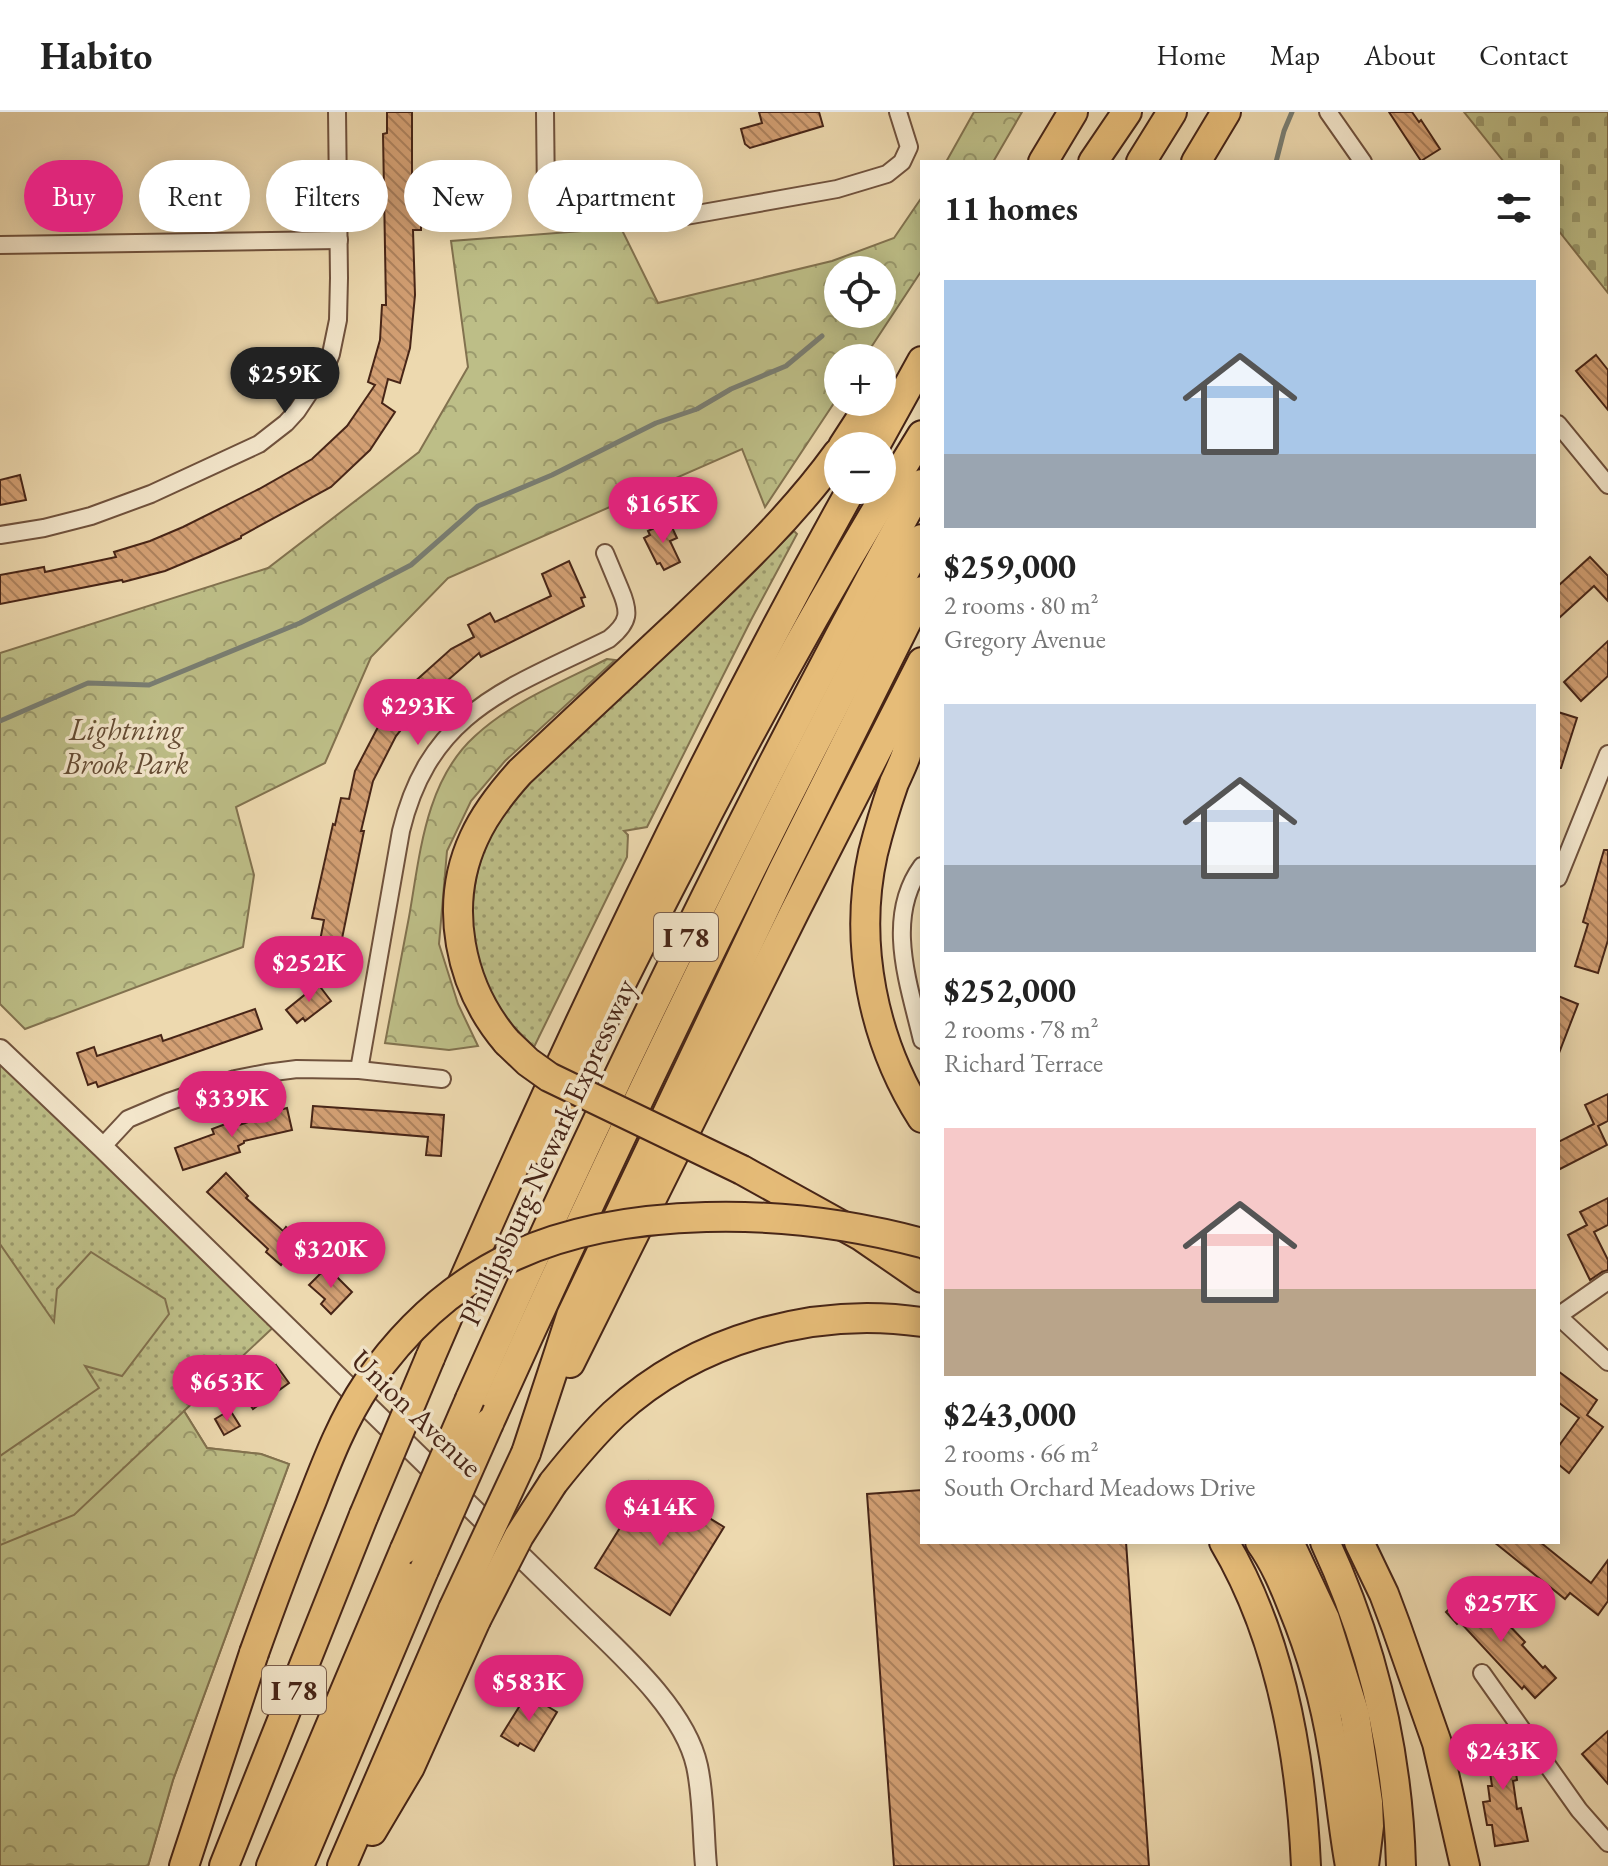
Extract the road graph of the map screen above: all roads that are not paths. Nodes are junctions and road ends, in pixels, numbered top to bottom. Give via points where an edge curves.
1 (337, 112) edge
2 (545, 112) edge
3 (898, 112) edge
4 (1073, 112) edge
5 (1127, 112) edge
6 (1134, 112) edge
7 (1175, 112) edge
8 (1328, 112) edge
9 (1225, 113) edge
10 (1044, 160) edge
11 (1094, 160) edge
12 (1106, 160) edge
13 (1142, 160) edge
14 (1153, 160) edge
15 (1197, 160) edge
16 (1362, 160) edge
17 (339, 240) junction
18 (0, 245) edge
19 (920, 361) edge
20 (920, 363) edge
21 (896, 382) edge
22 (1560, 426) edge
23 (883, 432) edge
24 (920, 438) edge
25 (824, 472) edge
26 (1608, 485) edge
27 (920, 488) edge
28 (843, 504) edge
29 (0, 535) edge
30 (920, 543) edge
31 (605, 553) dead end
32 (920, 595) edge
33 (918, 669) edge
34 (1608, 754) edge
35 (920, 870) edge
36 (1560, 873) edge
37 (920, 1032) edge
38 (0, 1050) edge
39 (359, 1070) junction
40 (442, 1079) dead end
41 (920, 1114) edge
42 (102, 1147) junction
43 (742, 1170) junction
44 (920, 1243) edge
45 (920, 1250) edge
46 (473, 1259) junction
47 (920, 1277) edge
48 (1608, 1281) edge
49 (1560, 1315) edge
50 (1560, 1318) edge
51 (911, 1321) edge
52 (1608, 1362) edge
53 (526, 1453) junction
54 (1225, 1544) edge
55 (1254, 1544) edge
56 (1262, 1544) edge
57 (1290, 1544) edge
58 (1326, 1544) edge
59 (1360, 1544) edge
60 (464, 1614) junction
61 (1482, 1673) dead end
62 (1417, 1689) junction
63 (1608, 1843) edge
64 (184, 1866) edge
65 (224, 1866) edge
66 (271, 1866) edge
67 (299, 1866) edge
68 (342, 1866) edge
69 (351, 1866) edge
70 (706, 1866) edge
71 (1306, 1866) edge
72 (1317, 1866) edge
73 (1350, 1866) edge
74 (1364, 1866) edge
75 (1401, 1866) edge
76 (1449, 1866) edge
77 (1465, 1866) edge

1 - 17 street
2 - 3 street via 546,197 572,212 669,219 837,189 887,174 902,162 909,147
4 - 10 highway
5 - 11 highway
6 - 12 highway
7 - 13 highway
7 - 14 highway
8 - 16 street
9 - 15 highway
17 - 18 street
17 - 29 street via 338,320 331,354 308,398 286,423 252,448 151,494 91,516
19 - 21 highway
20 - 23 highway
22 - 26 street
24 - 46 highway via 748,739 563,1107
25 - 43 highway, bridge via 737,569 497,798 474,838 459,898 464,960 488,1017 507,1042 549,1077
27 - 66 highway, Phillipsburg-Newark Expressway / I 78, bridge via 695,919 581,1155 470,1399
28 - 46 highway, Phillipsburg-Newark Expressway / I 78 via 577,1026
30 - 67 highway, Phillipsburg-Newark Expressway / I 78, bridge via 794,784 606,1170 424,1570
31 - 39 street via 627,605 622,627 609,639 476,708 441,743 417,782 401,831
32 - 53 highway via 571,1316
33 - 41 highway via 906,753 867,885 865,951 888,1050
33 - 53 highway
34 - 36 street
35 - 37 street via 906,896 901,926
38 - 42 street, Union Avenue
39 - 40 street
39 - 42 street via 297,1069 235,1079 128,1119
42 - 70 street, Union Avenue via 654,1689 694,1754
43 - 45 highway
43 - 47 highway via 861,1236
44 - 64 highway, bridge via 798,1220 671,1218 607,1225 526,1250 451,1294 388,1356 341,1430 254,1653
46 - 65 highway, Phillipsburg-Newark Expressway / I 78, bridge
48 - 49 street
50 - 52 street
51 - 60 highway, bridge via 820,1320 759,1333 697,1358 640,1393 594,1434 553,1483
53 - 60 highway, bridge
54 - 71 highway via 1251,1595 1280,1681 1297,1772
55 - 72 highway via 1282,1609 1305,1701
56 - 73 highway via 1281,1577 1316,1674
57 - 74 highway via 1325,1619 1355,1715 1368,1802
58 - 75 highway via 1355,1617 1383,1714 1396,1787
59 - 62 highway
60 - 68 highway
60 - 69 highway via 410,1767
61 - 63 street
62 - 76 highway
62 - 77 highway via 1437,1743

